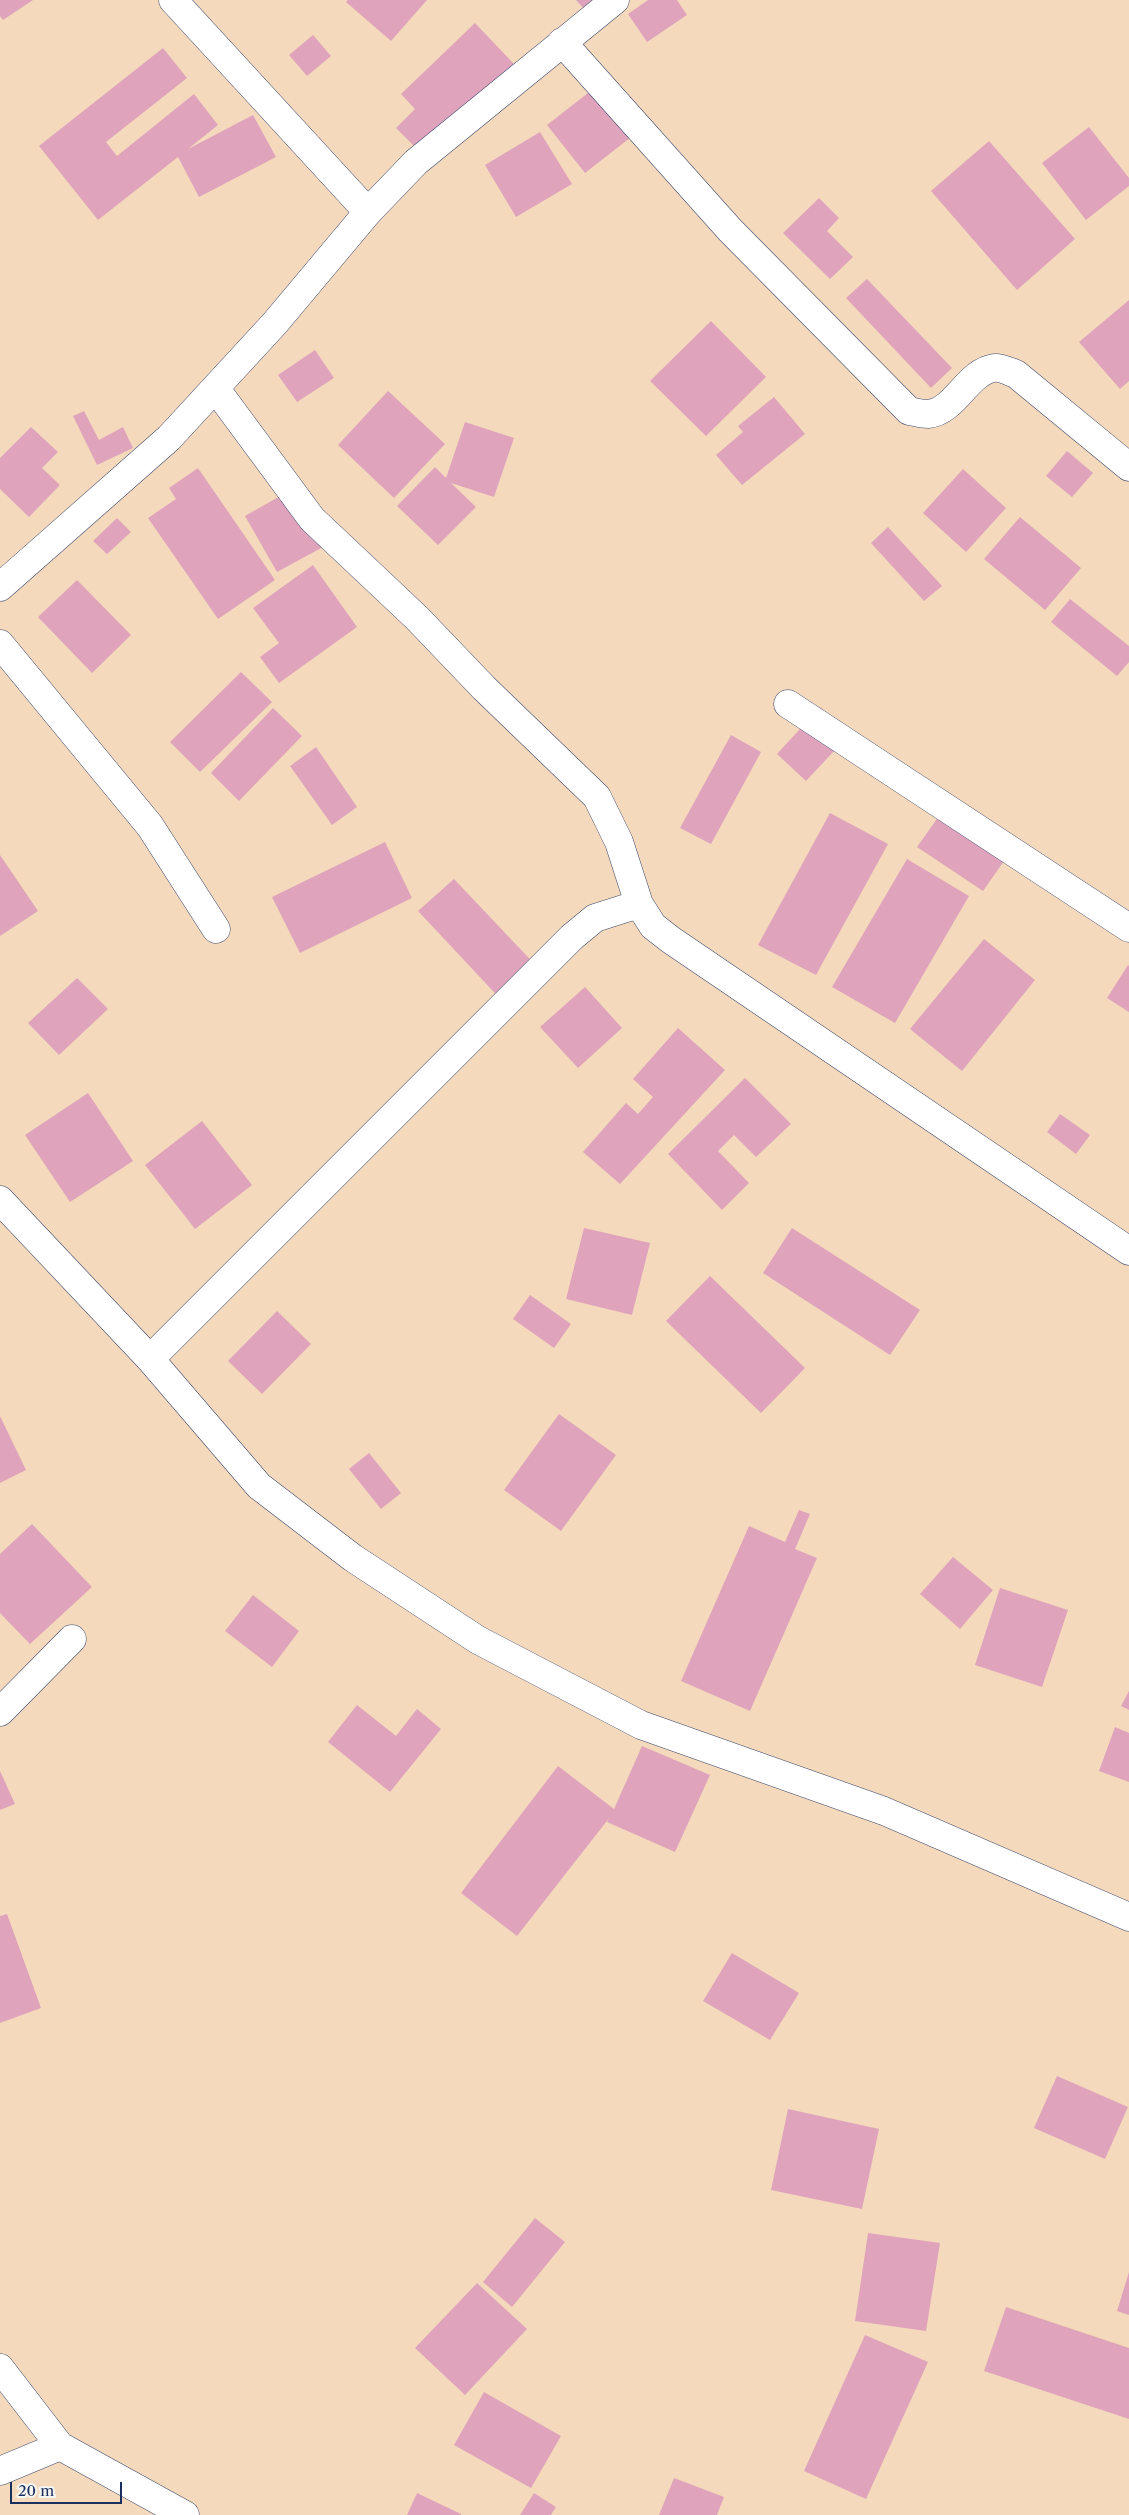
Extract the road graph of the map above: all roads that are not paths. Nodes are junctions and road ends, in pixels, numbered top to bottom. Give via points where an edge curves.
1 (173, 0) edge
2 (615, 0) edge
3 (562, 42) junction
4 (368, 212) junction
5 (216, 389) junction
6 (1129, 467) edge
7 (0, 587) edge
8 (0, 644) edge
9 (788, 704) dead end
10 (639, 904) junction
11 (1129, 928) edge
12 (216, 929) dead end
13 (0, 1200) edge
14 (1129, 1251) edge
15 (150, 1359) junction
16 (72, 1638) dead end
17 (0, 1712) edge
18 (1129, 1917) edge
19 (0, 2368) edge
20 (60, 2446) junction
21 (0, 2471) edge
22 (185, 2515) edge

1 - 4 street
2 - 3 street
3 - 4 street via 416,162
3 - 6 street via 730,230 909,412 928,414 939,411 982,372 1002,369 1016,374
4 - 5 street
5 - 7 street via 169,438
5 - 10 street via 312,519 597,797 619,842
8 - 12 street via 150,826
9 - 11 street
10 - 14 street via 653,926 671,940
10 - 15 street via 595,918 572,937
13 - 15 street
15 - 18 street via 259,1486 353,1558 478,1640 641,1725 884,1811
16 - 17 street
19 - 20 street
20 - 21 street
20 - 22 street

